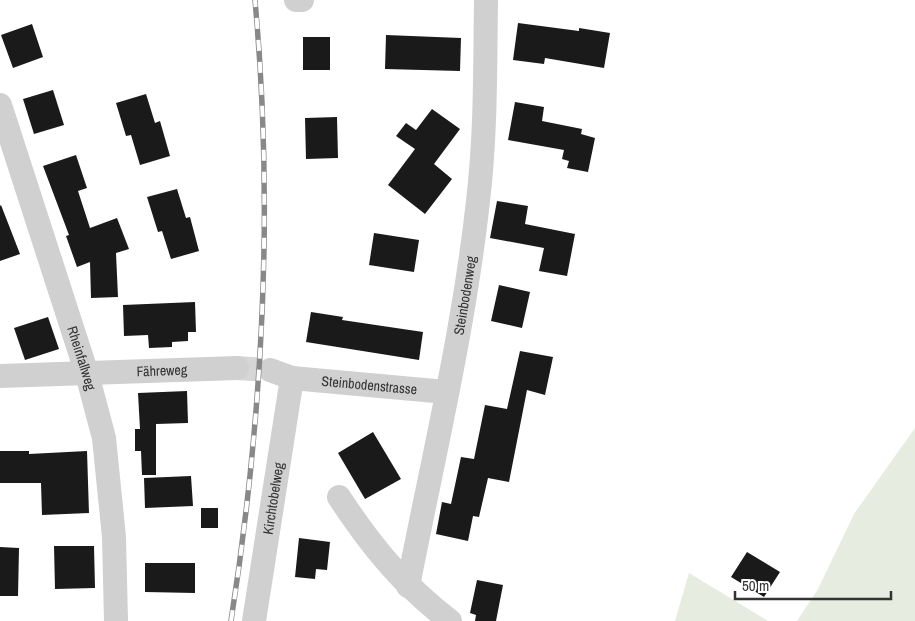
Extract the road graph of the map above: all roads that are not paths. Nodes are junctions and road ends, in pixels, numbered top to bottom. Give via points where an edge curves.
1 (296, 0) edge
2 (302, 0) edge
3 (486, 0) edge
4 (0, 106) edge
5 (237, 368) tunnel mouth
6 (270, 370) tunnel mouth
7 (87, 374) junction
8 (0, 376) edge
9 (292, 378) junction
10 (446, 392) junction
11 (339, 497) dead end
12 (408, 586) junction
13 (116, 621) edge
14 (254, 621) edge
15 (450, 621) edge

1 - 2 street
3 - 10 street, Steinbodenweg via 479,193
4 - 7 street, Rheinfallweg
5 - 7 street, Fähreweg
6 - 9 street
7 - 8 street, Fähreweg
7 - 13 street, Rheinfallweg via 104,438 109,475
9 - 10 street, Steinbodenstrasse
9 - 14 street, Kirchtobelweg
10 - 12 street, Steinbodenweg
11 - 12 street via 367,540
12 - 15 street

